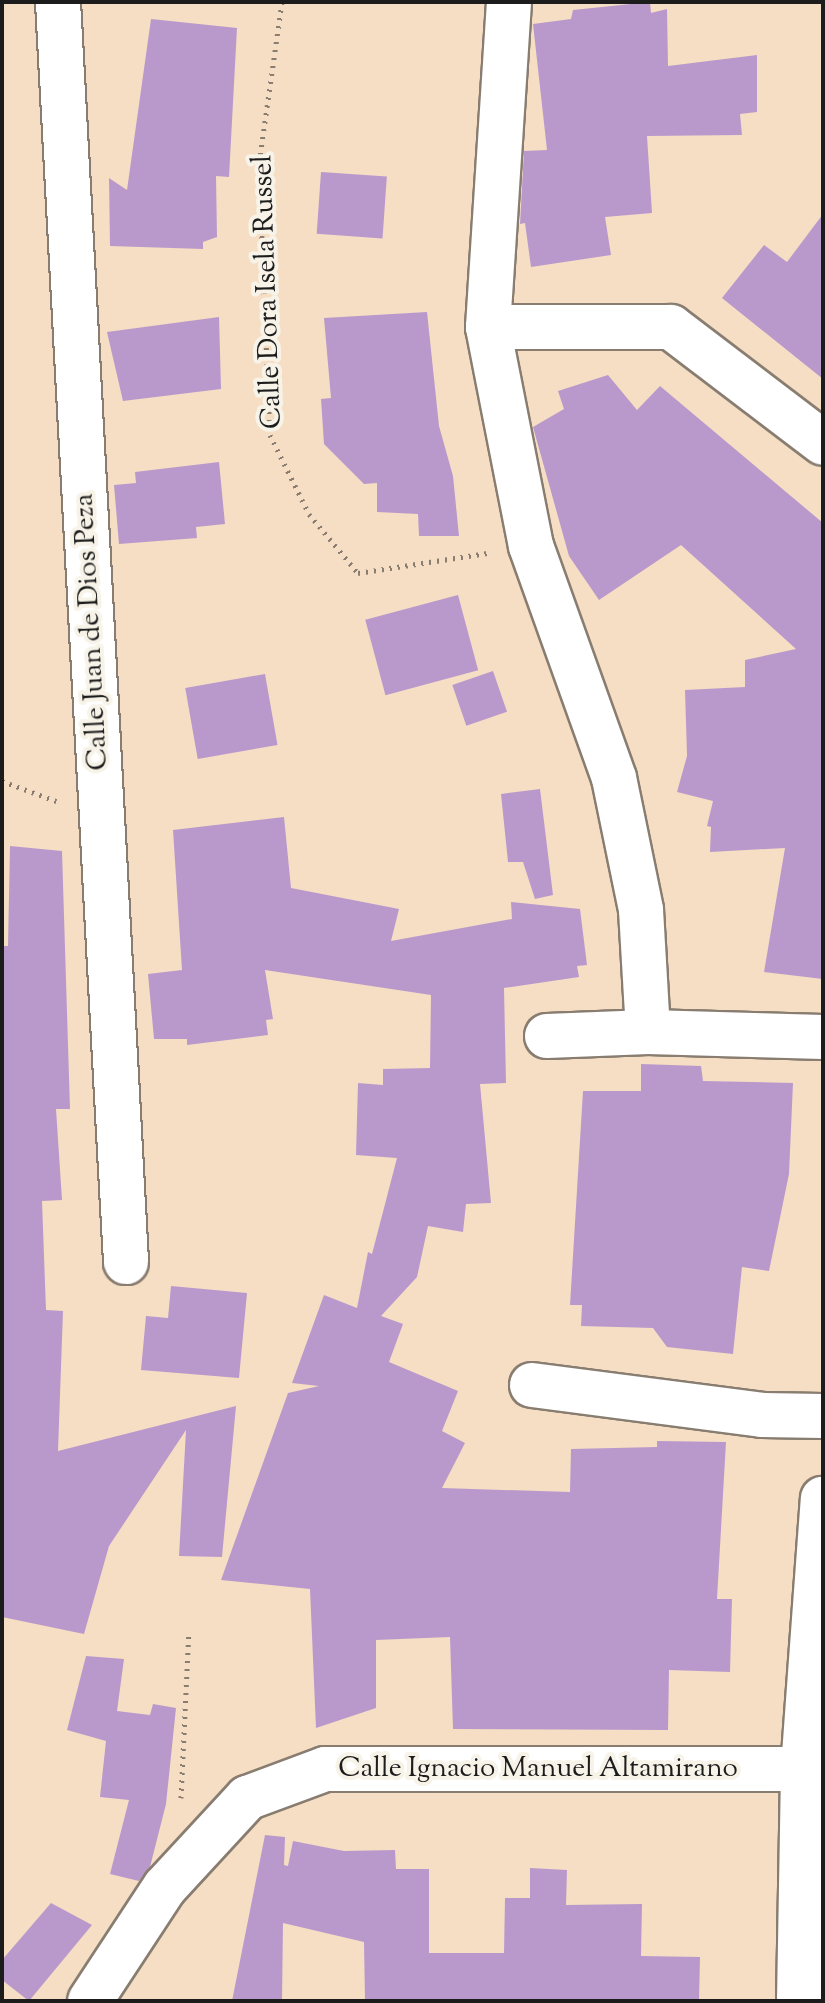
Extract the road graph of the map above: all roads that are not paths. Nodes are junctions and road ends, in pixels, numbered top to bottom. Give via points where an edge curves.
1 (58, 2) edge
2 (509, 2) edge
3 (488, 327) junction
4 (823, 443) edge
5 (648, 1032) junction
6 (547, 1036) dead end
7 (823, 1037) edge
8 (126, 1262) dead end
9 (532, 1385) dead end
10 (823, 1416) edge
11 (823, 1499) edge
12 (820, 1547) edge
13 (803, 1769) junction
14 (90, 2001) edge
15 (799, 2001) edge

1 - 8 street, Calle Juan de Dios Peza
2 - 3 street
3 - 4 street via 671,327
3 - 5 street via 531,546 614,778 641,910
5 - 6 street
5 - 7 street
9 - 10 street via 762,1415
11 - 12 street
12 - 13 street
13 - 14 street, Calle Ignacio Manuel Altamirano via 325,1769 247,1798 165,1887
13 - 15 street

